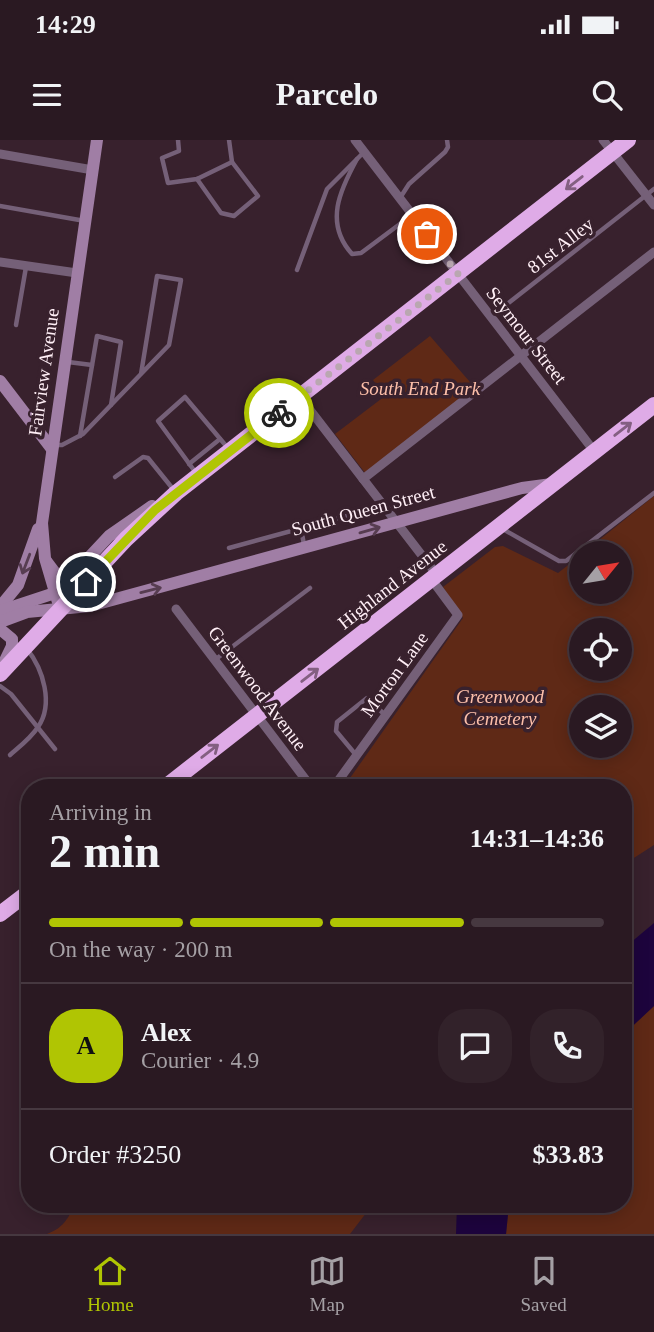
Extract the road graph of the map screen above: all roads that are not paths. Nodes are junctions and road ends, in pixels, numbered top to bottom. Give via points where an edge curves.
1 (97, 140) edge
2 (178, 140) edge
3 (229, 140) edge
4 (355, 140) edge
5 (447, 140) edge
6 (628, 140) edge
7 (608, 146) edge
8 (0, 154) edge
9 (360, 156) junction
10 (232, 162) junction
11 (93, 170) junction
12 (197, 179) junction
13 (650, 192) edge
14 (400, 199) junction
15 (654, 205) edge
16 (0, 206) edge
17 (412, 215) junction
18 (85, 221) junction
19 (652, 258) edge
20 (0, 262) edge
21 (26, 266) junction
22 (298, 270) dead end
23 (77, 273) junction
24 (458, 274) junction
25 (492, 317) junction
26 (16, 325) dead end
27 (522, 356) junction
28 (64, 362) junction
29 (92, 365) junction
30 (141, 374) junction
31 (0, 381) edge
32 (299, 397) junction
33 (654, 405) edge
34 (110, 406) junction
35 (80, 436) junction
36 (225, 445) junction
37 (52, 447) junction
38 (594, 452) junction
39 (193, 470) junction
40 (116, 477) dead end
41 (363, 479) junction
42 (553, 484) junction
43 (176, 493) junction
44 (654, 493) edge
45 (384, 506) junction
46 (43, 515) junction
47 (397, 523) junction
48 (126, 526) junction
49 (499, 527) junction
50 (301, 528) junction
51 (229, 548) dead end
52 (305, 548) junction
53 (45, 558) junction
54 (435, 577) junction
55 (310, 588) dead end
56 (57, 601) junction
57 (0, 609) edge
58 (176, 609) dead end
59 (0, 622) edge
60 (0, 629) edge
61 (25, 646) junction
62 (214, 660) junction
63 (0, 672) edge
64 (0, 686) edge
65 (256, 716) junction
66 (386, 716) junction
67 (39, 727) junction
68 (55, 749) dead end
69 (10, 755) dead end
70 (356, 756) junction
71 (176, 779) edge
72 (305, 779) edge
73 (339, 779) edge
74 (21, 898) edge
75 (0, 914) edge

1 - 11 main road, Fairview Avenue
2 - 12 lane via 179,151 162,158 167,183
3 - 10 lane
4 - 9 street, Seymour Street
5 - 14 lane via 448,147 409,184
6 - 7 highway
7 - 13 street
7 -> 24 highway
8 - 11 street
9 - 14 street, Seymour Street
9 - 17 lane via 339,192 335,218 340,237 352,254 361,253
9 - 22 lane via 327,189
10 - 12 lane
10 - 12 lane via 258,196 233,216 221,213
11 - 18 main road, Fairview Avenue
13 - 15 street
13 - 25 lane, 81st Alley
14 - 17 street, Seymour Street
16 - 18 lane
17 - 24 street, Seymour Street
18 - 23 main road, Fairview Avenue
19 - 27 street
20 - 21 street
21 - 23 street
21 - 26 lane
23 - 28 main road, Fairview Avenue
24 - 25 street, Seymour Street
24 - 32 highway
25 - 27 street, Seymour Street
27 - 38 street, Seymour Street
27 - 41 street
28 - 29 lane
28 - 37 main road, Fairview Avenue
29 - 34 lane via 96,336 121,342
29 - 35 lane
30 - 30 lane via 169,345 181,280 157,276
30 - 34 lane
31 - 37 main road
32 - 36 highway via 268,422
32 - 41 street
38 -> 33 highway, South Queen Street
34 - 35 lane
35 - 37 lane
36 - 39 highway
36 - 39 lane via 185,397 158,421
37 - 46 main road, Fairview Avenue
38 - 42 highway, South Queen Street
39 - 43 highway
40 - 43 lane via 148,458
41 - 45 street
42 - 47 main road, South Queen Street via 522,488
42 - 49 highway, Highland Avenue
43 - 48 main road
43 - 56 highway
44 - 49 lane via 566,561
45 - 47 street
45 - 50 lane
46 - 53 main road, Fairview Avenue
46 -> 57 main road via 18,585
52 -> 47 main road, South Queen Street
47 - 54 street
48 - 53 main road via 68,573 56,573
48 - 56 main road
49 - 54 highway, Highland Avenue
50 - 51 lane
50 - 52 lane
56 -> 52 main road, South Queen Street via 90,606
53 - 56 main road, Fairview Avenue
65 -> 54 highway, Highland Avenue
54 - 66 street, Morton Lane via 458,615
55 - 62 lane
56 - 57 main road
56 - 59 main road
56 - 61 highway
58 - 62 street, Greenwood Avenue
60 - 63 main road via 12,639
61 - 63 highway
61 - 67 lane via 39,664 43,681 46,706
62 - 65 street, Greenwood Avenue
64 - 67 lane
71 -> 65 highway, Highland Avenue
65 - 72 street, Greenwood Avenue
66 - 70 street, Morton Lane
66 - 70 lane via 367,698 337,722 336,731
67 - 68 lane
67 - 69 lane
70 - 73 street, Morton Lane
74 - 75 highway

